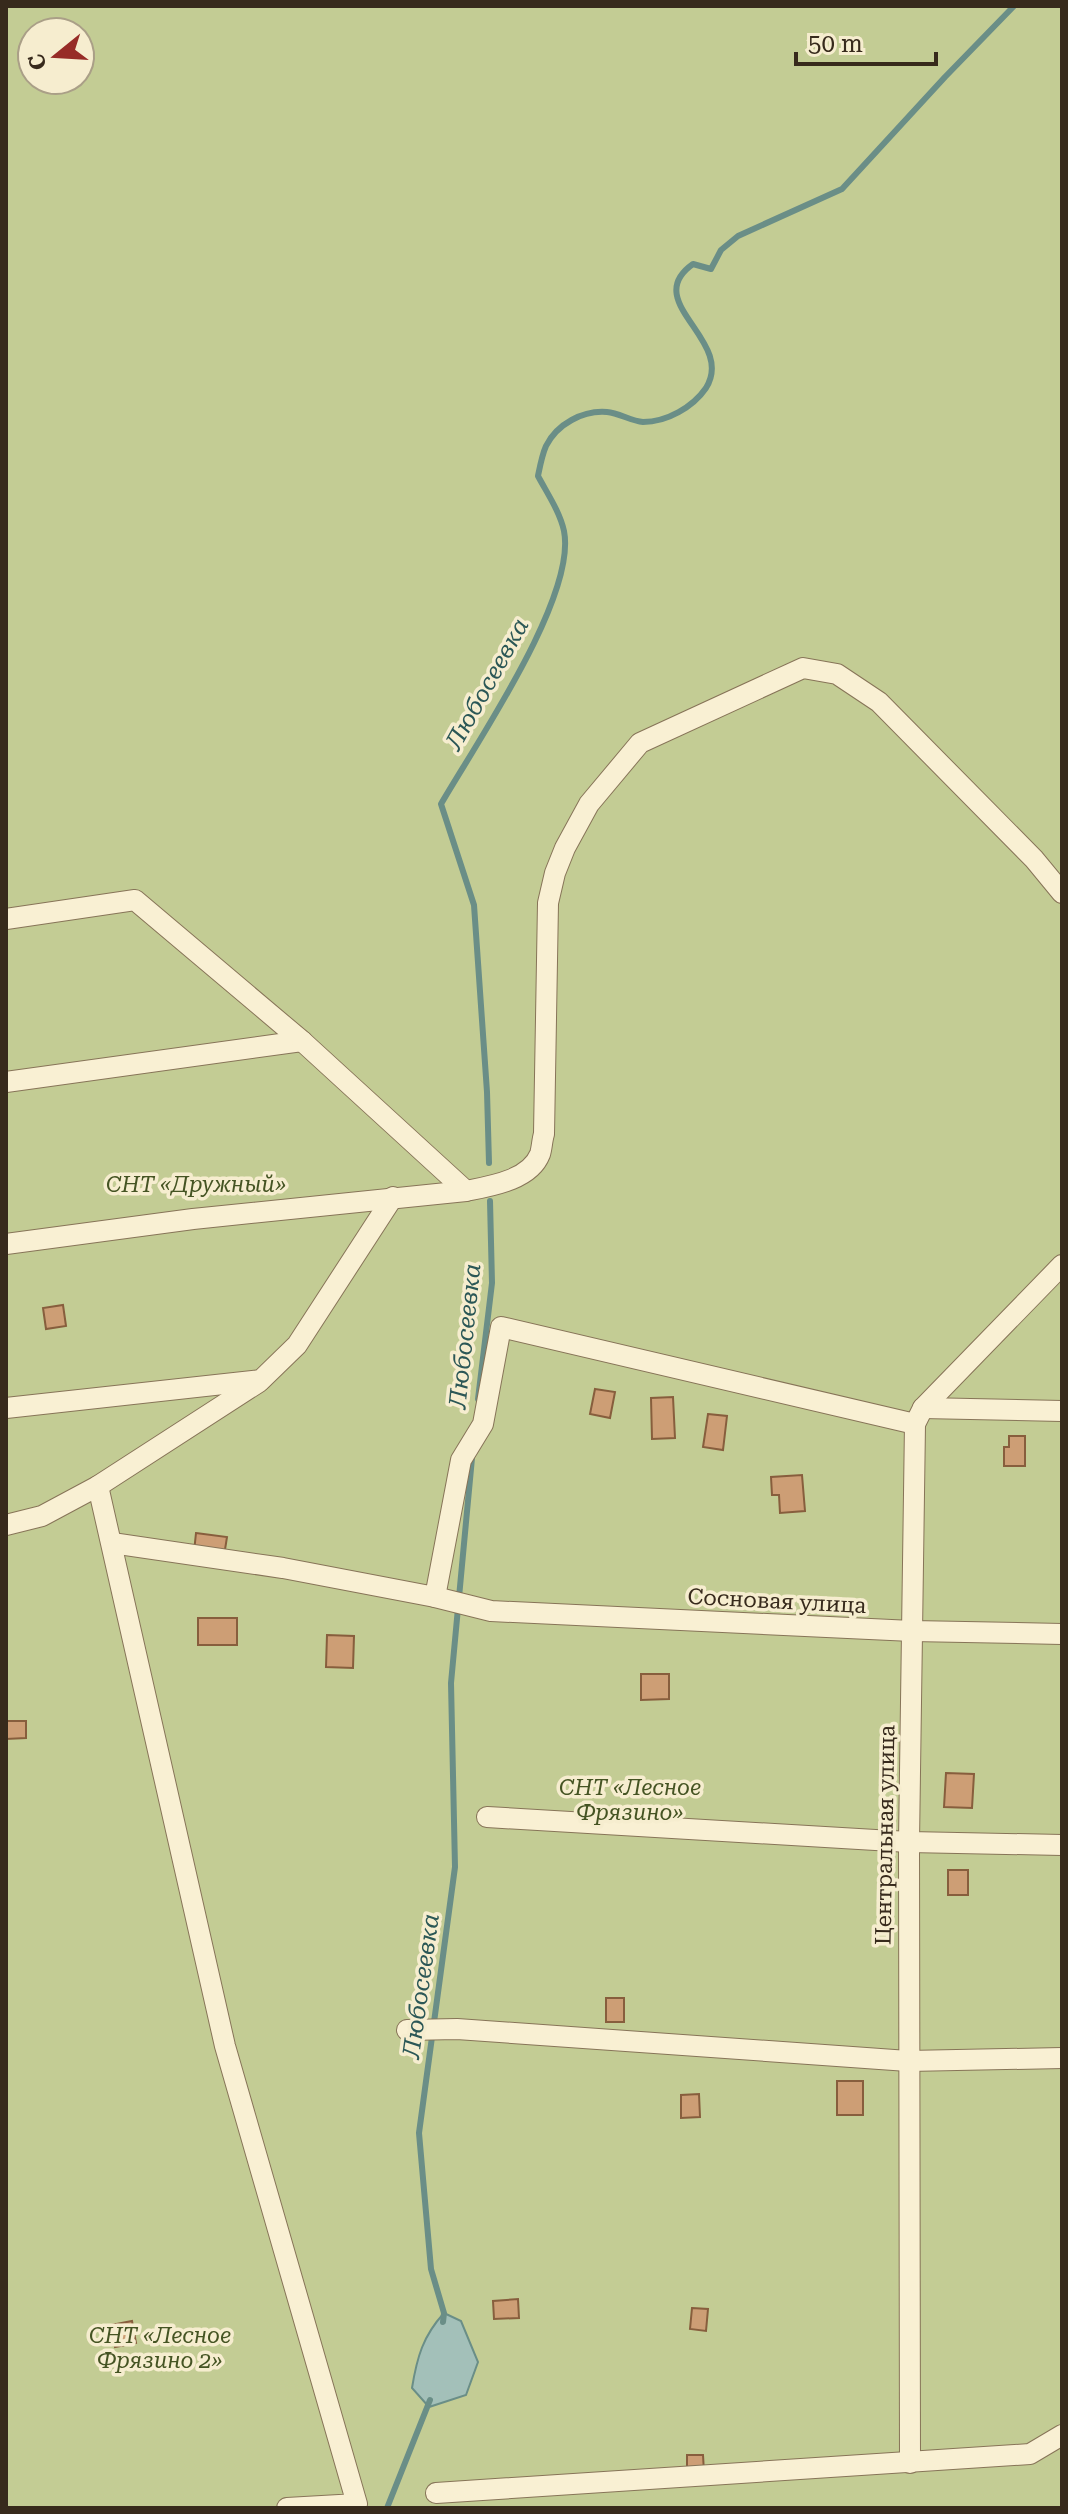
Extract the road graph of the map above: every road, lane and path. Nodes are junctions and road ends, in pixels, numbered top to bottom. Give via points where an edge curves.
1 (1062, 893) edge
2 (6, 919) edge
3 (302, 1041) junction
4 (6, 1082) edge
5 (466, 1191) junction
6 (393, 1197) junction
7 (6, 1244) edge
8 (1062, 1265) edge
9 (261, 1380) junction
10 (6, 1408) edge
11 (1062, 1411) edge
12 (919, 1416) junction
13 (98, 1486) junction
14 (6, 1525) edge
15 (112, 1543) junction
16 (435, 1597) junction
17 (912, 1631) junction
18 (1062, 1634) edge
19 (487, 1817) dead end
20 (909, 1842) junction
21 (1062, 1845) edge
22 (407, 2030) dead end
23 (1062, 2058) edge
24 (908, 2061) junction
25 (1062, 2435) edge
26 (910, 2463) junction
27 (436, 2493) dead end
28 (287, 2508) edge

1 - 5 street via 879,702 837,674 803,668 640,743 589,804 555,873 548,903 540,1155 530,1169 506,1181
2 - 3 street via 135,900
3 - 4 street
3 - 5 street
5 - 6 street
6 - 7 street
6 - 9 street via 297,1345
8 - 12 street
9 - 10 street
9 - 13 street
11 - 12 street
12 - 16 street via 501,1327 483,1424 461,1460
12 - 17 street, Центральная улица
13 - 14 street via 42,1516
13 - 15 street
15 - 16 street, Сосновая улица
15 - 28 street via 225,2046 357,2504
16 - 17 street, Сосновая улица via 491,1611
17 - 18 street, Сосновая улица
17 - 20 street, Центральная улица
19 - 20 street
20 - 21 street
20 - 24 street, Центральная улица
22 - 24 street via 457,2029
23 - 24 street
24 - 26 street, Центральная улица
25 - 26 street via 1030,2454
26 - 27 street

